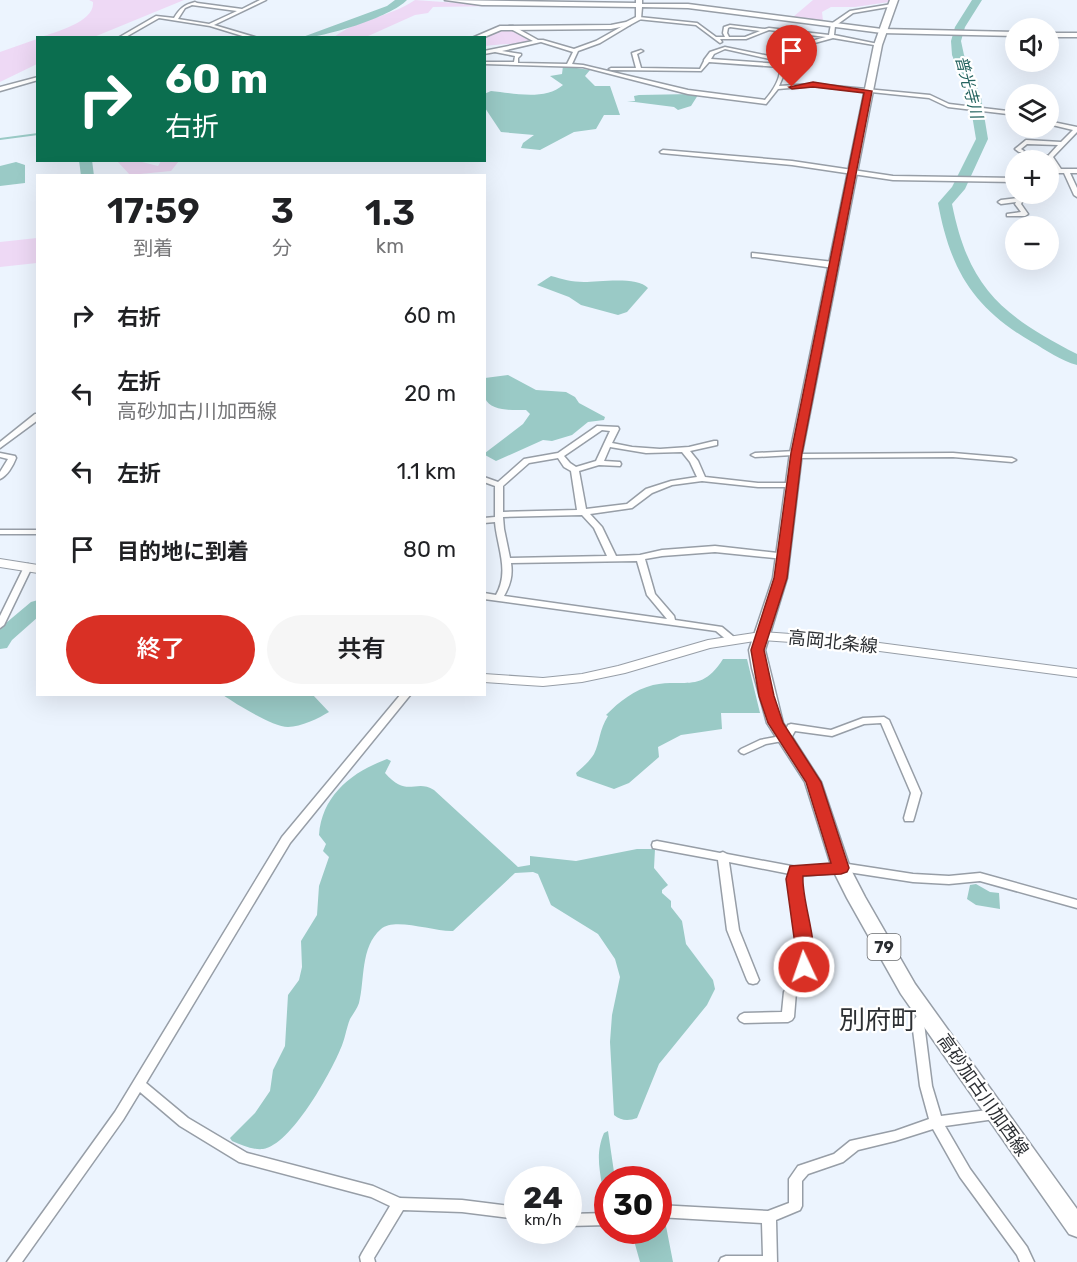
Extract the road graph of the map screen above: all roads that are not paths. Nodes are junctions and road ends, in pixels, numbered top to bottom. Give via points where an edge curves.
1 (208, 0) edge
2 (264, 0) edge
3 (448, 0) edge
4 (893, 2) edge
5 (191, 3) junction
6 (638, 3) edge
7 (242, 10) junction
8 (639, 18) junction
9 (175, 20) junction
10 (628, 24) junction
11 (210, 25) junction
12 (833, 25) junction
13 (511, 27) junction
14 (763, 30) junction
15 (882, 31) junction
16 (1005, 34) edge
17 (1059, 34) edge
18 (1077, 35) edge
19 (124, 36) edge
20 (249, 36) edge
21 (480, 36) edge
22 (831, 37) junction
23 (717, 38) junction
24 (728, 38) junction
25 (538, 42) junction
26 (878, 45) junction
27 (725, 48) junction
28 (495, 50) junction
29 (575, 51) junction
30 (642, 51) dead end
31 (486, 52) edge
32 (706, 60) junction
33 (486, 63) edge
34 (516, 63) junction
35 (784, 64) junction
36 (569, 65) junction
37 (596, 70) junction
38 (639, 70) junction
39 (36, 79) edge
40 (775, 88) junction
41 (0, 89) edge
42 (868, 91) junction
43 (1005, 112) edge
44 (1059, 125) edge
45 (1030, 138) edge
46 (1035, 142) junction
47 (1061, 144) junction
48 (1020, 150) edge
49 (1056, 150) edge
50 (663, 152) dead end
51 (1059, 167) edge
52 (1059, 170) edge
53 (1062, 170) junction
54 (852, 171) junction
55 (1077, 171) edge
56 (1005, 180) edge
57 (1077, 195) edge
58 (1005, 201) edge
59 (1001, 202) dead end
60 (1018, 204) edge
61 (1009, 215) dead end
62 (755, 255) dead end
63 (834, 265) junction
64 (36, 418) edge
65 (714, 443) dead end
66 (607, 444) junction
67 (0, 446) edge
68 (685, 451) junction
69 (0, 455) edge
70 (560, 455) junction
71 (755, 455) dead end
72 (796, 455) junction
73 (1012, 460) dead end
74 (599, 463) junction
75 (617, 464) dead end
76 (575, 470) junction
77 (0, 477) edge
78 (702, 479) junction
79 (486, 480) edge
80 (499, 485) junction
81 (792, 485) junction
82 (584, 512) junction
83 (500, 517) junction
84 (486, 520) edge
85 (0, 532) edge
86 (36, 532) edge
87 (784, 556) junction
88 (612, 557) junction
89 (640, 558) junction
90 (507, 561) junction
91 (0, 563) edge
92 (33, 568) edge
93 (486, 597) edge
94 (498, 598) junction
95 (671, 623) junction
96 (0, 625) edge
97 (761, 636) junction
98 (731, 639) junction
99 (1077, 673) edge
100 (486, 678) edge
101 (405, 696) edge
102 (786, 739) junction
103 (744, 751) dead end
104 (909, 818) dead end
105 (657, 845) dead end
106 (723, 856) junction
107 (841, 868) junction
108 (796, 871) junction
109 (1077, 904) edge
110 (753, 980) dead end
111 (925, 1014) junction
112 (744, 1018) dead end
113 (138, 1085) junction
114 (995, 1114) junction
115 (937, 1122) junction
116 (399, 1204) junction
117 (504, 1212) edge
118 (672, 1212) edge
119 (770, 1217) junction
120 (1077, 1227) edge
121 (14, 1262) edge
122 (368, 1262) edge
123 (726, 1262) edge
124 (767, 1262) edge
125 (1027, 1262) edge

1 - 5 street
2 - 7 street
3 - 6 street
4 - 12 street via 852,12
4 - 15 main road, 高砂加古川加西線 / 79
5 - 7 street
5 - 9 street
6 - 8 street
6 - 12 street via 719,9
7 - 11 street
8 - 10 street
8 - 23 street via 696,24
9 - 11 street
9 - 19 street via 158,17
10 - 13 street
10 - 29 street
11 - 20 street
12 - 15 street
12 - 22 street
13 - 21 street
13 - 25 street
14 - 22 street
14 - 24 street via 746,38
14 - 24 street via 730,26 726,27
15 - 16 street
15 - 26 main road, 高砂加古川加西線 / 79
17 - 18 street
22 - 26 street
22 - 35 street via 798,48
23 - 24 street
23 - 27 street
25 - 28 street
25 - 29 street
26 - 42 main road, 高砂加古川加西線 / 79
27 - 32 street via 714,51
27 - 35 street
28 - 31 street
28 - 34 street via 519,55
29 - 36 street
30 - 38 street via 634,53
32 - 35 street
32 - 38 street via 701,70
33 - 34 street
34 - 36 street
35 - 40 street
36 - 37 street
37 - 38 street
37 - 40 street via 688,92 766,102
39 - 41 street
40 - 42 street via 813,85
42 - 43 street via 930,97 940,103
42 - 54 main road, 高砂加古川加西線 / 79
44 - 47 street via 1077,129
45 - 46 street
46 - 47 street
46 - 48 street via 1023,143
47 - 49 street
50 - 54 street
51 - 53 street
52 - 53 street
53 - 55 street
53 - 57 street
54 - 56 street via 893,178
54 - 63 main road, 高砂加古川加西線 / 79
58 - 59 street
60 - 61 street via 1025,214
62 - 63 street
63 - 72 main road, 高砂加古川加西線 / 79
64 - 67 street
65 - 68 street
66 - 68 street
66 - 70 street via 615,429 600,428
66 - 74 street
68 - 78 street
69 - 77 street via 12,458
70 - 76 street
70 - 80 street via 527,461
71 - 72 street
72 - 73 street via 953,455
72 - 81 main road, 高砂加古川加西線 / 79
74 - 75 street
74 - 76 street
76 - 82 street
78 - 81 street
78 - 82 street via 649,491 629,506
79 - 80 street
80 - 83 street
81 - 87 main road, 高砂加古川加西線 / 79
82 - 83 street
82 - 88 street via 598,527
83 - 84 street
83 - 90 street
85 - 86 street
87 - 89 street via 715,549
87 - 97 main road, 高砂加古川加西線 / 79 via 776,597
88 - 89 street
88 - 90 street
89 - 95 street via 651,595
90 - 94 street via 506,588
91 - 92 main road
92 - 96 street
93 - 94 street
94 - 95 street
95 - 98 street via 719,629
97 - 98 main road, 高岡北条線
97 - 99 main road, 高岡北条線 via 834,641
97 - 102 main road, 高砂加古川加西線 / 79 via 758,650 767,696 775,723
98 - 100 main road, 高岡北条線 via 582,678 543,682
101 - 113 street via 286,840
102 - 103 street via 765,741
102 - 104 street via 791,727 832,733 863,721 884,720 916,793
102 - 107 main road, 高砂加古川加西線 / 79 via 813,782
105 - 106 street
106 - 108 street
106 - 110 street via 733,930
107 - 108 street
107 - 109 street via 913,878 980,878
107 - 111 main road, 高砂加古川加西線 / 79
108 - 112 street via 805,952 804,967 790,992 788,1017
111 - 114 main road, 高砂加古川加西線 / 79
111 - 115 street via 918,1023 924,1082
113 - 116 street via 184,1122 244,1158 373,1192
113 - 121 street
114 - 115 street
114 - 120 main road, 高砂加古川加西線 / 79
115 - 119 street via 855,1145 838,1158 803,1170 796,1179 795,1206
115 - 125 street
116 - 117 street
116 - 122 street
118 - 119 street
119 - 124 street
123 - 124 street

